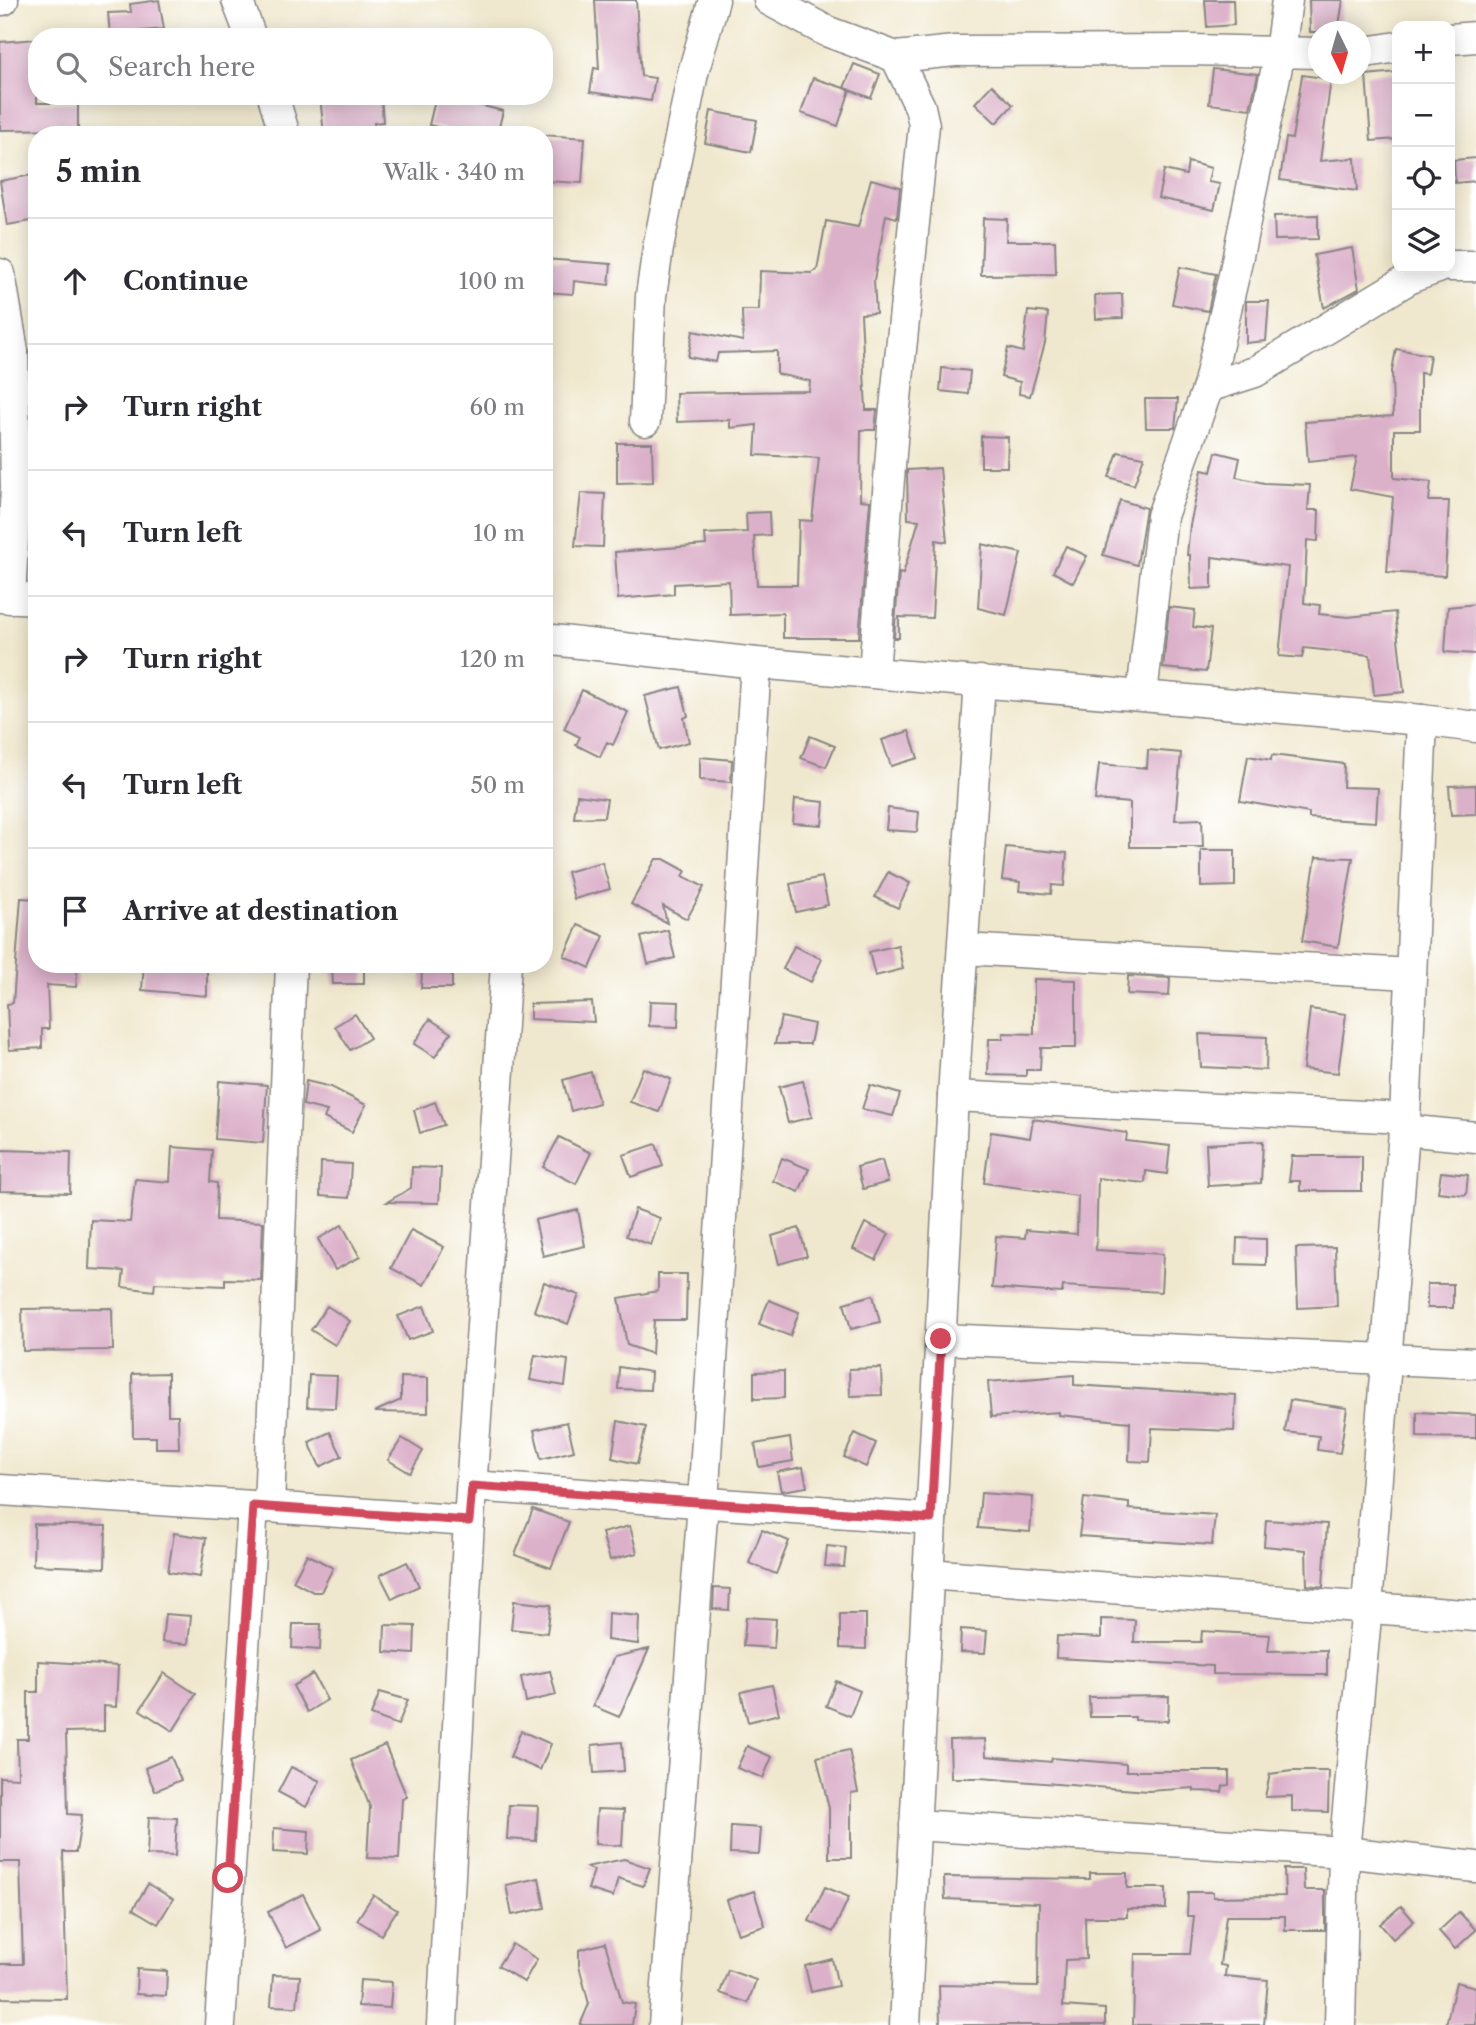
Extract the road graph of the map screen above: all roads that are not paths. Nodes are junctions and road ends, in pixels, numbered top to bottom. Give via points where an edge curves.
1 (237, 0) edge
2 (714, 0) edge
3 (769, 0) edge
4 (1287, 0) edge
5 (248, 28) edge
6 (1476, 37) edge
7 (1455, 39) edge
8 (1392, 48) edge
9 (1280, 52) junction
10 (1371, 52) edge
11 (1308, 53) edge
12 (896, 57) junction
13 (276, 105) edge
14 (282, 126) edge
15 (1455, 266) edge
16 (1476, 266) edge
17 (1424, 273) edge
18 (0, 274) edge
19 (1208, 387) junction
20 (645, 421) dead end
21 (15, 598) edge
22 (553, 640) edge
23 (756, 663) junction
24 (874, 673) junction
25 (980, 681) junction
26 (1142, 695) junction
27 (1422, 720) junction
28 (1476, 727) edge
29 (962, 949) junction
30 (291, 973) edge
31 (505, 973) edge
32 (1411, 974) junction
33 (953, 1096) junction
34 (1405, 1124) junction
35 (1476, 1137) edge
36 (941, 1339) junction
37 (1387, 1360) junction
38 (1476, 1363) edge
39 (472, 1486) junction
40 (0, 1490) edge
41 (703, 1503) junction
42 (261, 1506) junction
43 (931, 1519) junction
44 (469, 1521) junction
45 (928, 1574) junction
46 (1367, 1606) junction
47 (1476, 1616) edge
48 (915, 1825) junction
49 (1344, 1852) junction
50 (1476, 1867) edge
51 (220, 2025) edge
52 (442, 2025) edge
53 (664, 2025) edge
54 (905, 2025) edge
55 (1340, 2025) edge

1 - 5 street
2 - 20 street via 693,73 658,248
3 - 12 street via 826,31
4 - 9 street
6 - 7 street
8 - 10 street
9 - 11 street
9 - 12 street via 955,51
9 - 19 street
12 - 24 street via 924,125 892,428
13 - 14 street
15 - 16 street
17 - 19 street via 1255,372
18 - 21 street via 13,351
19 - 26 street via 1161,516
22 - 23 street
23 - 24 street
23 - 41 street
24 - 25 street
25 - 26 street
25 - 29 street
26 - 27 street
27 - 28 street
27 - 32 street
29 - 32 street
29 - 33 street
30 - 42 street
31 - 39 street
32 - 34 street
33 - 34 street
33 - 36 street
34 - 35 street
34 - 37 street
36 - 37 street
36 - 43 street
37 - 38 street
37 - 46 street
39 - 41 street
39 - 44 street
40 - 42 street
41 - 43 street
41 - 53 street
42 - 44 street
42 - 51 street
43 - 45 street
44 - 52 street
45 - 46 street
45 - 48 street
46 - 47 street
46 - 49 street
48 - 49 street
48 - 54 street
49 - 50 street
49 - 55 street

